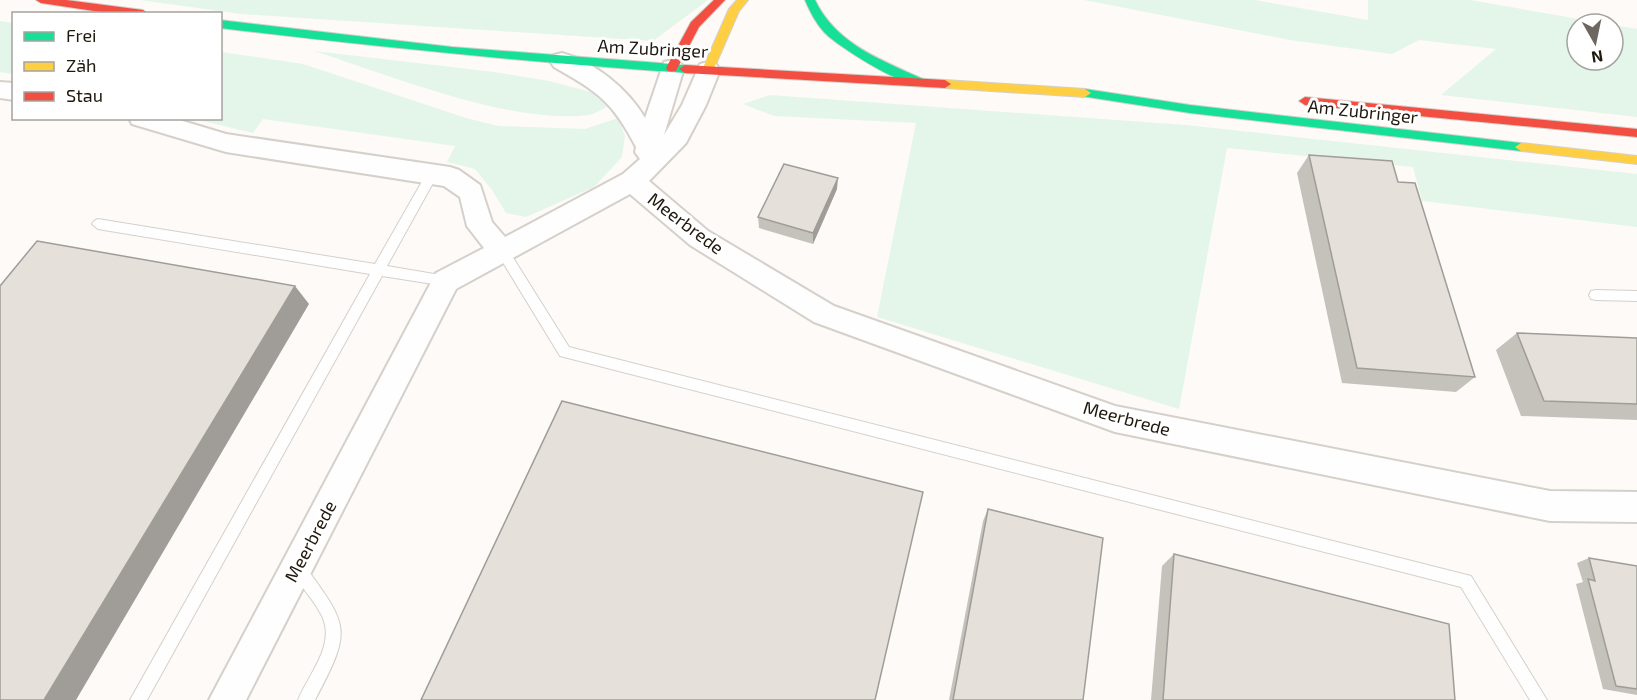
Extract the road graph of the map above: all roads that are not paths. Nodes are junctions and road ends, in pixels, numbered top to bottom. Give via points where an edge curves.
1 (41, 0) edge
2 (720, 0) edge
3 (743, 0) edge
4 (810, 0) edge
5 (128, 12) edge
6 (222, 24) edge
7 (562, 61) junction
8 (672, 68) junction
9 (708, 70) junction
10 (919, 82) junction
11 (1085, 93) junction
12 (1178, 93) dead end
13 (1290, 99) dead end
14 (148, 120) edge
15 (1637, 133) edge
16 (1637, 160) edge
17 (642, 164) junction
18 (432, 174) junction
19 (98, 224) dead end
20 (503, 252) junction
21 (378, 270) junction
22 (446, 281) junction
23 (1596, 295) dead end
24 (1637, 296) edge
25 (1637, 507) edge
26 (297, 567) junction
27 (138, 700) edge
28 (227, 700) edge
29 (306, 700) edge
30 (1539, 700) edge

1 - 5 main road
2 - 8 main road via 695,25
3 - 9 main road via 734,9
4 - 10 main road via 826,28 844,43
6 - 7 main road, Am Zubringer
7 - 8 main road, Am Zubringer
7 - 17 street via 624,103 638,124
8 - 9 main road, Am Zubringer
8 - 17 street
9 - 10 main road, Am Zubringer
9 - 17 street, Meerbrede via 677,137
10 - 11 main road, Am Zubringer
11 - 12 main road, Am Zubringer
11 - 16 main road, Am Zubringer via 1190,109
13 - 15 main road, Am Zubringer
14 - 18 street via 226,143
17 - 20 street, Meerbrede
17 - 25 street, Meerbrede via 699,238 824,314 1115,419 1550,506
18 - 20 street via 450,177 471,192 480,226
18 - 21 lane
19 - 21 lane
20 - 22 street, Meerbrede
20 - 30 lane via 565,352 1466,580
21 - 22 lane
21 - 27 lane
22 - 26 street, Meerbrede
23 - 24 lane
26 - 28 street, Meerbrede
26 - 29 lane via 330,614 333,636 326,662

